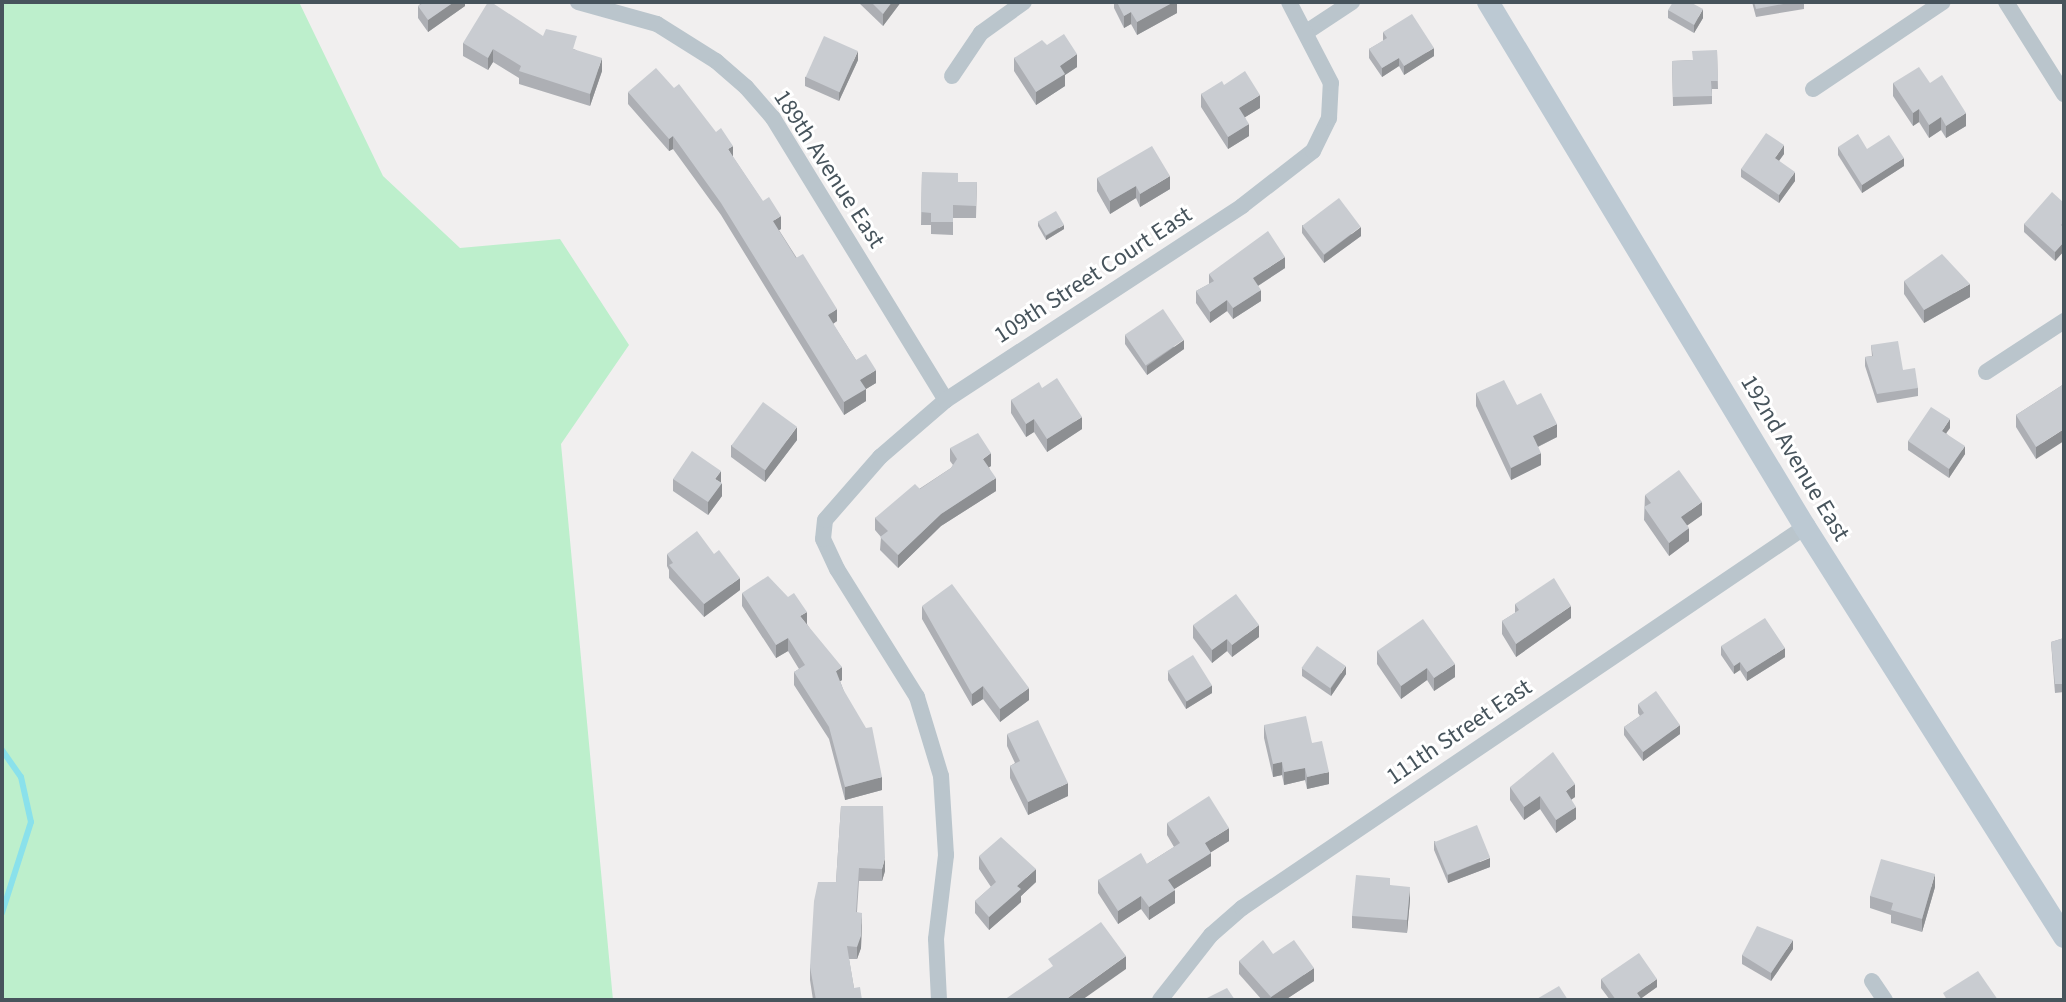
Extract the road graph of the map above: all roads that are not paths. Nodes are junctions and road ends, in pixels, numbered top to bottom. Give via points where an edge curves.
1 (578, 2) edge
2 (1024, 2) edge
3 (1289, 2) edge
4 (1352, 2) edge
5 (1488, 2) edge
6 (1943, 2) edge
7 (2006, 2) edge
8 (1308, 31) junction
9 (952, 76) dead end
10 (1813, 89) dead end
11 (2064, 94) edge
12 (2064, 321) edge
13 (1986, 372) dead end
14 (946, 400) junction
15 (1805, 527) junction
16 (2064, 937) edge
17 (1872, 981) dead end
18 (939, 1000) edge
19 (1160, 1000) edge
20 (1885, 1000) edge

1 - 14 street, 189th Avenue East via 657,24 746,87 773,118
2 - 9 street via 981,33
3 - 8 street, 109th Street Court East
4 - 8 street
5 - 15 street, 192nd Avenue East
6 - 10 street
7 - 11 street
8 - 14 street, 109th Street Court East via 1332,97 1324,134 1301,164
12 - 13 street
14 - 18 street, 109th Street Court East via 880,457 825,520 823,539 897,659 931,736 946,820 936,939
15 - 16 street, 192nd Avenue East
15 - 19 street, 111th Street East via 1242,908 1200,947
17 - 20 street

